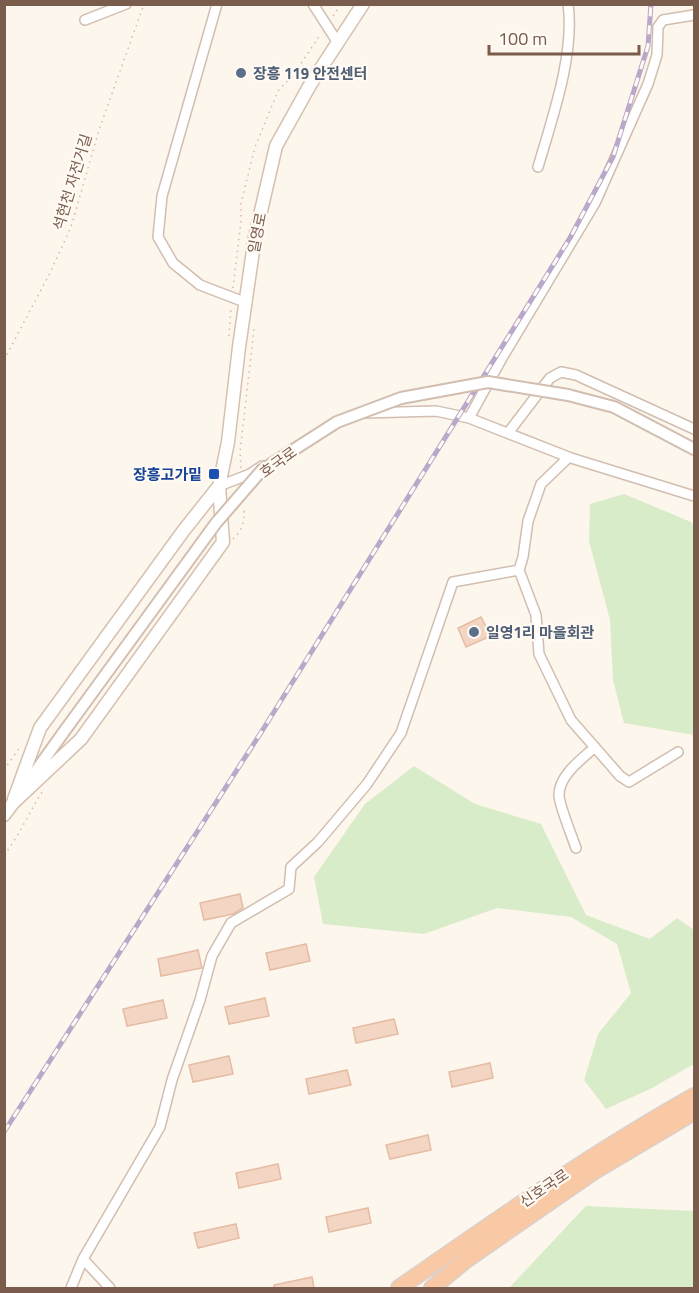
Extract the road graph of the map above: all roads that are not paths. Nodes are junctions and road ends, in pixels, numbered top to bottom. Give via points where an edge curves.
1 (126, 4) edge
2 (217, 4) edge
3 (314, 4) edge
4 (363, 4) edge
5 (568, 4) edge
6 (694, 15) edge
7 (85, 20) dead end
8 (338, 43) junction
9 (538, 167) dead end
10 (247, 303) junction
11 (469, 418) junction
12 (694, 429) edge
13 (508, 433) junction
14 (694, 449) edge
15 (569, 457) junction
16 (219, 486) junction
17 (694, 496) edge
18 (519, 570) junction
19 (595, 747) junction
20 (678, 752) dead end
21 (13, 803) junction
22 (4, 815) edge
23 (576, 848) dead end
24 (694, 1096) edge
25 (694, 1112) edge
26 (83, 1259) junction
27 (71, 1288) edge
28 (110, 1288) edge
29 (399, 1288) edge
30 (432, 1288) edge

1 - 7 street
2 - 10 street via 162,196 158,237 173,263 200,285
3 - 8 street
4 - 8 main road, 일영로
5 - 9 street via 570,23 560,95
6 - 11 street via 663,20 658,27 657,55 648,84 595,203
8 - 10 main road, 일영로 via 276,146 255,237
10 - 16 main road, 일영로
11 - 13 street
11 - 16 street via 436,411 362,414 250,474
12 - 13 street via 576,375 561,372 550,378
13 - 15 street
14 - 21 street, 호국로, bridge via 614,407 488,382 401,398 337,422 262,470 216,523
15 - 17 street
15 - 18 street via 541,484 528,521
16 - 21 main road via 40,728
16 - 21 main road via 223,542 81,739
18 - 19 street via 536,615 539,654 572,720
18 - 26 street via 453,582 401,733 367,784 318,842 291,867 289,889 231,923 212,956 160,1126
19 - 20 street via 628,782
19 - 23 street via 562,782 559,795
21 - 22 main road, 호국로
24 - 29 highway, 신호국로 via 539,1190
25 - 30 highway, 신호국로 via 593,1172
26 - 27 street
26 - 28 street

